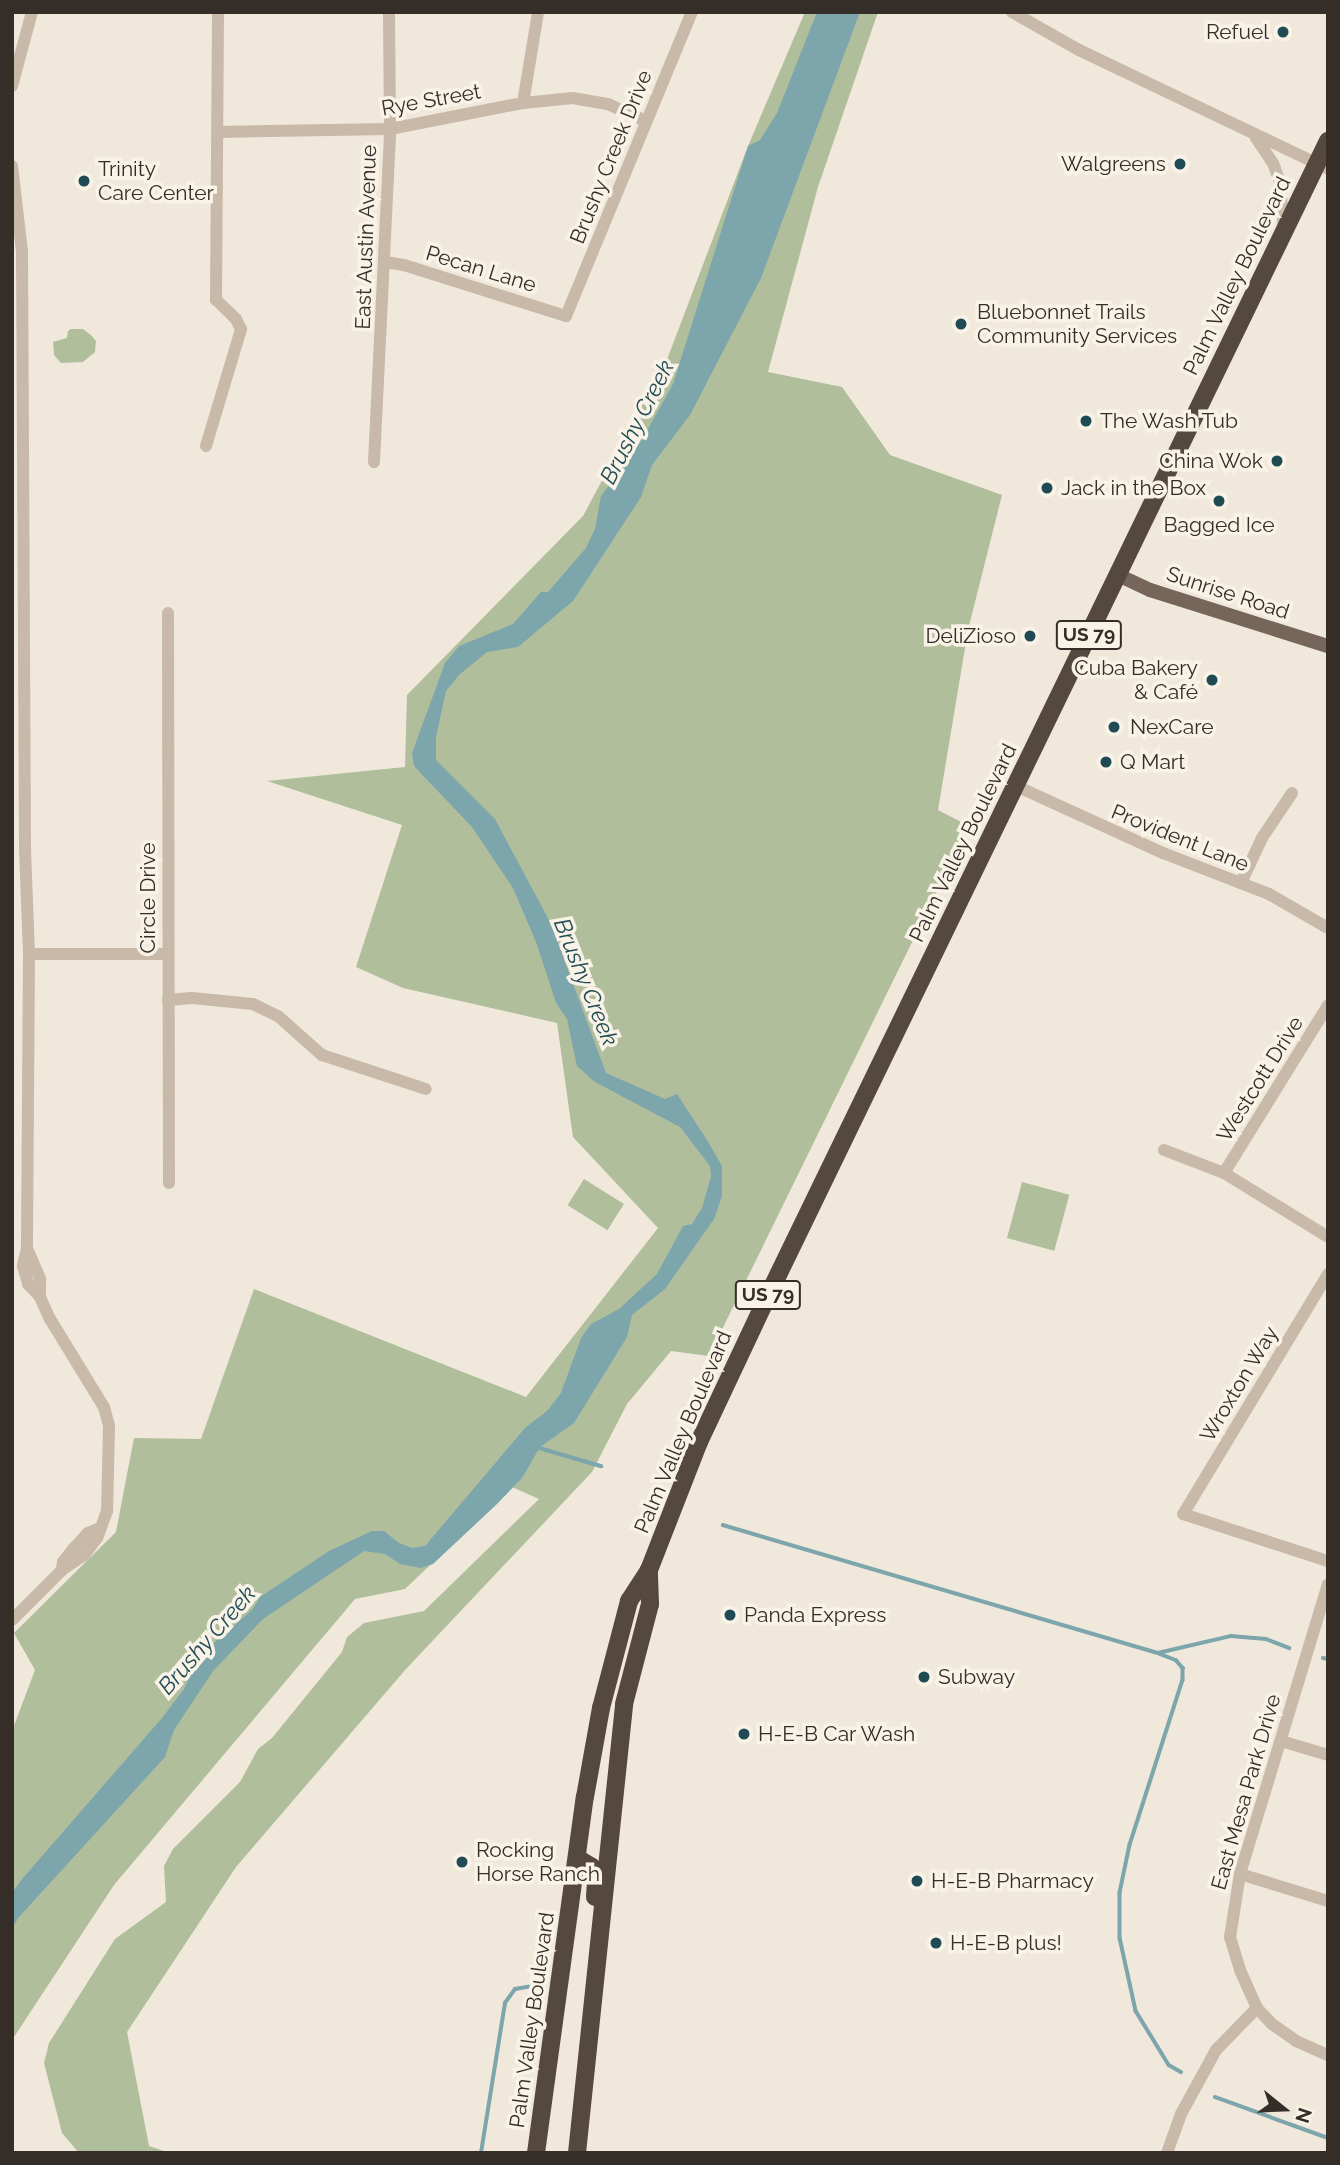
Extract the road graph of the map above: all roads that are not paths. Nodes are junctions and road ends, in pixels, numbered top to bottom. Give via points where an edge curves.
1 (32, 12) edge
2 (218, 12) edge
3 (389, 12) edge
4 (538, 12) edge
5 (692, 12) edge
6 (1012, 12) edge
7 (12, 86) edge
8 (523, 103) junction
9 (646, 121) junction
10 (390, 129) junction
11 (218, 132) junction
12 (1254, 135) junction
13 (1328, 141) edge
14 (12, 166) edge
15 (1322, 166) edge
16 (1284, 234) junction
17 (385, 262) junction
18 (566, 316) joint
19 (206, 446) dead end
20 (374, 462) dead end
21 (1118, 575) junction
22 (168, 613) dead end
23 (1328, 646) edge
24 (1016, 786) junction
25 (1292, 793) dead end
26 (19, 848) edge
27 (1241, 883) junction
28 (1328, 928) edge
29 (29, 954) junction
30 (167, 954) junction
31 (168, 1000) junction
32 (1328, 1005) edge
33 (426, 1089) dead end
34 (1164, 1150) dead end
35 (1224, 1173) junction
36 (169, 1182) dead end
37 (12, 1223) edge
38 (27, 1225) junction
39 (1328, 1237) edge
40 (1328, 1274) edge
41 (1328, 1560) edge
42 (649, 1570) junction
43 (1328, 1584) edge
44 (12, 1620) edge
45 (1281, 1741) junction
46 (1328, 1755) edge
47 (577, 1858) junction
48 (1240, 1874) junction
49 (1328, 1901) edge
50 (595, 2006) junction
51 (1256, 2008) junction
52 (1328, 2055) edge
53 (536, 2153) edge
54 (577, 2153) edge
55 (1167, 2153) edge

1 - 7 street
2 - 11 street
3 - 10 street, East Austin Avenue
4 - 8 street
5 - 9 street, Brushy Creek Drive
6 - 12 street via 1079,50
8 - 9 street, Rye Street via 590,100
8 - 10 street, Rye Street
9 - 18 street, Brushy Creek Drive
10 - 11 street, Rye Street
10 - 17 street, East Austin Avenue
11 - 19 street via 216,300 241,329
12 - 15 street
12 - 16 street via 1280,182
13 - 15 highway, Palm Valley Boulevard / US 79
14 - 26 street via 22,251
15 - 16 highway, Palm Valley Boulevard / US 79
16 - 21 highway, Palm Valley Boulevard / US 79
17 - 18 street, Pecan Lane
17 - 20 street, East Austin Avenue
21 - 23 main road, Sunrise Road via 1150,590
21 - 24 highway, Palm Valley Boulevard / US 79
22 - 30 street, Circle Drive
24 - 27 street, Provident Lane
24 - 42 highway, Palm Valley Boulevard / US 79 via 704,1431
25 - 27 street via 1262,838
26 - 29 street
27 - 28 street, Provident Lane
29 - 30 street
29 - 38 street
30 - 31 street, Circle Drive
31 - 33 street via 253,1004 278,1016 322,1055
31 - 36 street, Circle Drive
32 - 35 street, Westcott Drive
34 - 35 street
35 - 39 street
37 - 38 street
38 - 44 street via 23,1266 28,1284 40,1297 107,1416 107,1511 98,1529 88,1532 63,1562 62,1570
40 - 41 street, Wroxton Way via 1183,1514
42 - 47 highway, Palm Valley Boulevard / US 79 via 629,1601 616,1645 596,1733
42 - 50 highway, Palm Valley Boulevard / US 79 via 650,1604 622,1718
43 - 45 street, East Mesa Park Drive
45 - 46 street
45 - 48 street, East Mesa Park Drive
47 - 50 highway via 592,1867 596,1882 586,1994
47 - 53 highway, Palm Valley Boulevard / US 79
48 - 49 street
48 - 51 street, East Mesa Park Drive via 1230,1937
50 - 54 highway, Palm Valley Boulevard / US 79
51 - 52 street, East Mesa Park Drive via 1296,2042
51 - 55 street via 1236,2026 1203,2070

